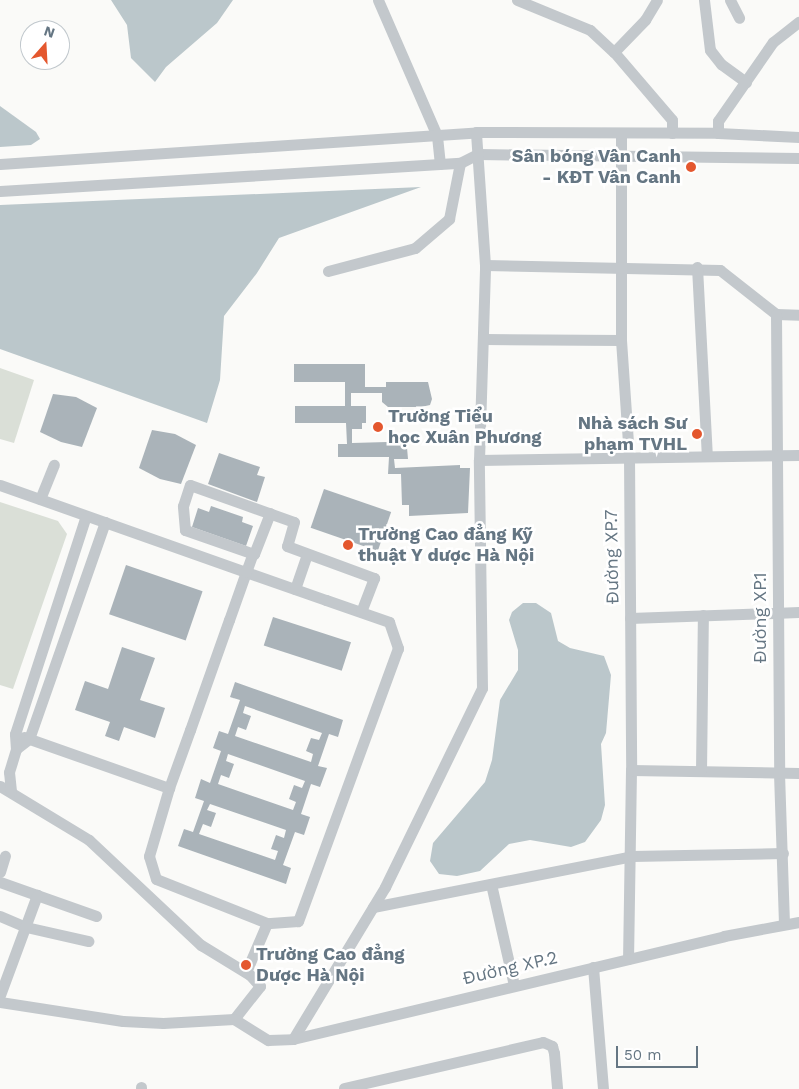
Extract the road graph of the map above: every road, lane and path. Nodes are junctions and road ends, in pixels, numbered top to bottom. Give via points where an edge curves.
1 (378, 0) edge
2 (517, 0) edge
3 (657, 0) edge
4 (730, 0) edge
5 (704, 1) edge
6 (739, 18) dead end
7 (799, 22) edge
8 (614, 52) junction
9 (746, 82) junction
10 (476, 132) junction
11 (621, 133) junction
12 (672, 133) junction
13 (718, 133) junction
14 (437, 136) junction
15 (799, 137) edge
16 (478, 154) junction
17 (622, 155) junction
18 (799, 158) edge
19 (0, 164) edge
20 (440, 164) junction
21 (460, 164) junction
22 (0, 191) edge
23 (485, 265) junction
24 (621, 266) junction
25 (697, 267) junction
26 (328, 271) dead end
27 (776, 314) junction
28 (799, 315) edge
29 (485, 339) junction
30 (621, 340) junction
31 (708, 455) junction
32 (778, 455) junction
33 (799, 455) edge
34 (628, 456) junction
35 (479, 460) junction
36 (54, 465) dead end
37 (0, 485) edge
38 (40, 499) junction
39 (270, 513) junction
40 (86, 516) junction
41 (105, 522) junction
42 (253, 554) junction
43 (307, 554) junction
44 (246, 572) junction
45 (295, 589) junction
46 (361, 612) junction
47 (778, 612) junction
48 (799, 612) edge
49 (703, 615) junction
50 (630, 618) junction
51 (15, 734) junction
52 (29, 739) junction
53 (16, 750) junction
54 (631, 770) junction
55 (701, 771) junction
56 (779, 773) junction
57 (799, 773) edge
58 (169, 788) junction
59 (5, 789) edge
60 (783, 853) junction
61 (6, 856) dead end
62 (632, 856) junction
63 (0, 872) edge
64 (0, 882) edge
65 (491, 884) junction
66 (37, 896) junction
67 (373, 907) junction
68 (0, 916) edge
69 (96, 916) dead end
70 (784, 922) junction
71 (799, 922) edge
72 (268, 923) junction
73 (26, 927) junction
74 (88, 941) dead end
75 (628, 959) junction
76 (593, 967) junction
77 (248, 968) junction
78 (514, 985) junction
79 (0, 995) edge
80 (0, 1002) edge
81 (234, 1019) junction
82 (293, 1039) junction
83 (344, 1088) edge
84 (557, 1089) edge
85 (603, 1089) edge

1 - 14 street
2 - 8 street via 590,30
3 - 8 street via 645,20
4 - 6 street
5 - 9 street via 710,50 721,64
7 - 9 street via 773,42
8 - 12 street via 672,120
9 - 13 street via 718,121
10 - 11 street
10 - 14 street
10 - 16 street
11 - 12 street
11 - 17 street, Đường XP.7
12 - 13 street
13 - 15 street
14 - 19 street
14 - 20 street
16 - 17 street
16 - 21 street
16 - 23 street
17 - 18 street
17 - 24 street, Đường XP.7
20 - 21 street
20 - 22 street
21 - 26 street via 452,209 444,224 415,248
23 - 24 street
23 - 29 street
24 - 25 street
24 - 30 street, Đường XP.7
25 - 27 street via 720,270
25 - 31 street
27 - 28 street
27 - 32 street, Đường XP.1
29 - 30 street
29 - 35 street
30 - 34 street, Đường XP.7
31 - 32 street
31 - 34 street
32 - 33 street
32 - 47 street, Đường XP.1
34 - 35 street
34 - 50 street, Đường XP.7
35 - 67 street via 482,688
36 - 38 street
37 - 38 street
38 - 40 street
39 - 42 street
39 - 42 street via 190,485 183,506 185,530
39 - 43 street via 294,522 287,546
40 - 41 street
40 - 51 street
41 - 44 street
41 - 52 street
42 - 44 street
43 - 45 street
43 - 46 street via 374,578
44 - 45 street
44 - 58 street
45 - 46 street
46 - 72 street via 389,622 398,648 298,920
47 - 48 street
47 - 49 street
47 - 56 street, Đường XP.1
49 - 50 street
49 - 55 street
50 - 54 street, Đường XP.7
51 - 52 street
51 - 53 street
52 - 53 street
52 - 58 street
53 - 59 street
54 - 55 street
54 - 62 street, Đường XP.7
55 - 56 street
56 - 57 street
56 - 60 street, Đường XP.1
58 - 72 street via 149,856 156,878
59 - 77 street via 89,840 201,945
60 - 62 street
60 - 70 street, Đường XP.1
61 - 63 street
62 - 65 street
62 - 75 street, Đường XP.7
64 - 66 street
65 - 67 street
65 - 78 street
66 - 69 street
66 - 73 street
67 - 82 street
68 - 73 street
70 - 71 street, Đường XP.2
70 - 75 street, Đường XP.2
72 - 77 street
73 - 74 street
73 - 79 street
75 - 76 street, Đường XP.2
76 - 78 street, Đường XP.2
76 - 85 street
77 - 81 street via 260,986
78 - 82 street, Đường XP.2
80 - 81 street via 124,1021 164,1023
81 - 82 street, Đường XP.2 via 268,1040
83 - 84 street via 543,1042 552,1046

